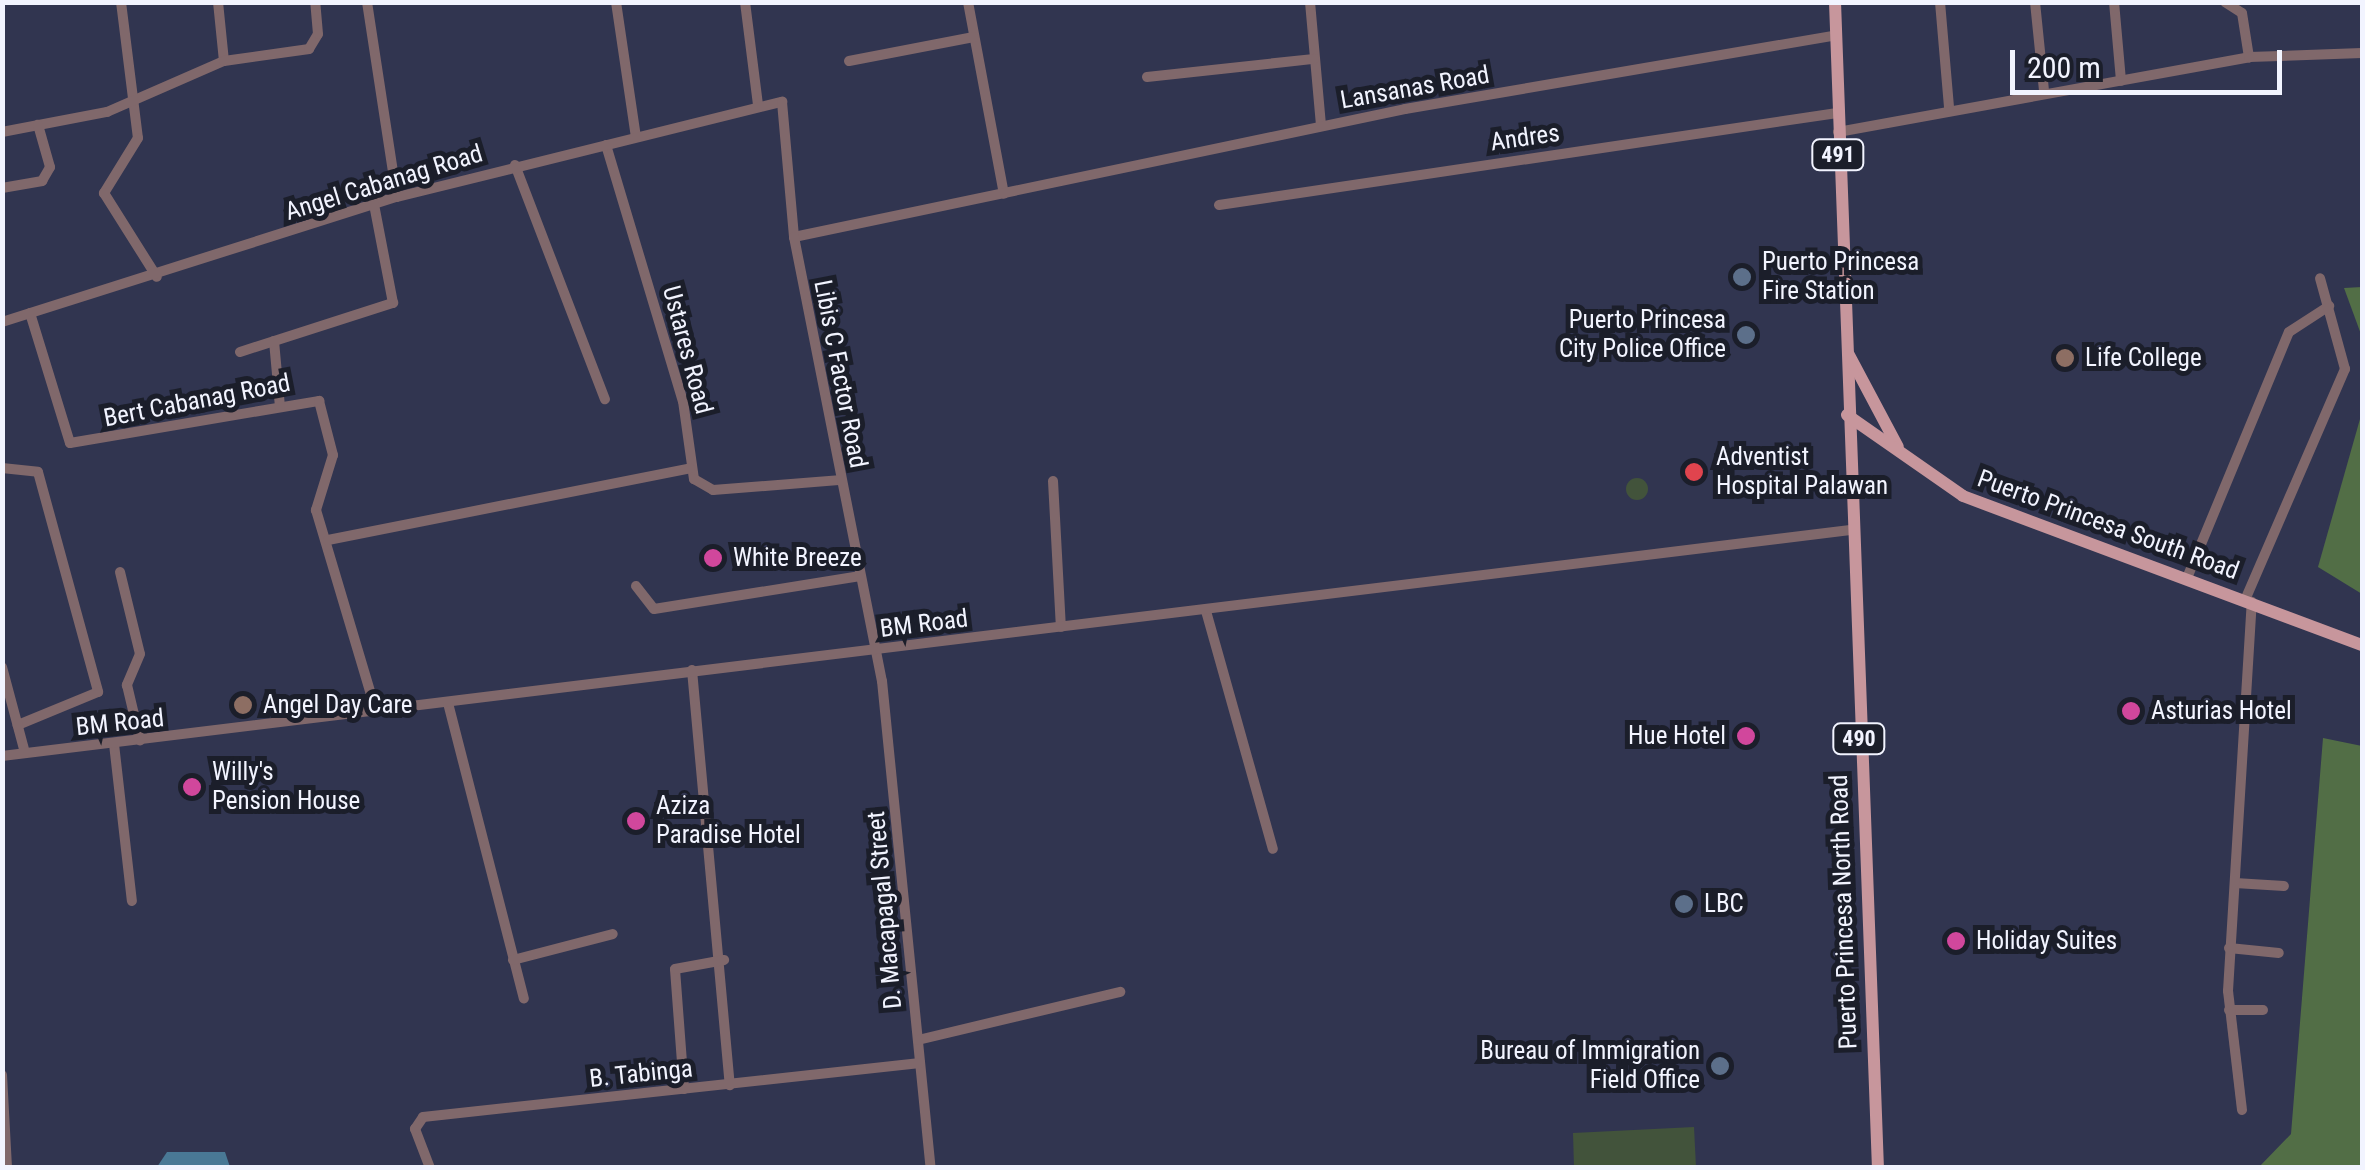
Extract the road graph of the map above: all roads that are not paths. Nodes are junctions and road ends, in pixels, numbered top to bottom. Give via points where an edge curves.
1 (121, 2) edge
2 (218, 2) edge
3 (315, 2) edge
4 (366, 2) edge
5 (616, 2) edge
6 (745, 2) edge
7 (968, 2) edge
8 (1310, 2) edge
9 (1834, 2) edge
10 (1940, 2) edge
11 (2035, 2) edge
12 (2114, 2) edge
13 (2225, 2) edge
14 (1836, 36) junction
15 (974, 37) junction
16 (2362, 52) edge
17 (2249, 57) junction
18 (1314, 59) junction
19 (849, 61) dead end
20 (224, 62) junction
21 (1147, 77) dead end
22 (2121, 81) junction
23 (2044, 91) junction
24 (127, 102) junction
25 (782, 102) joint
26 (758, 105) junction
27 (1950, 108) junction
28 (1837, 113) junction
29 (38, 125) junction
30 (1321, 126) junction
31 (2, 132) edge
32 (1838, 132) junction
33 (636, 137) junction
34 (606, 145) junction
35 (515, 165) junction
36 (2, 188) edge
37 (1004, 194) junction
38 (397, 197) junction
39 (374, 204) junction
40 (1219, 205) dead end
41 (794, 237) junction
42 (157, 277) junction
43 (2320, 278) dead end
44 (2329, 306) junction
45 (30, 313) junction
46 (2, 322) edge
47 (274, 341) junction
48 (1846, 348) junction
49 (240, 352) dead end
50 (605, 399) dead end
51 (280, 407) junction
52 (1847, 415) junction
53 (1902, 455) junction
54 (2, 468) edge
55 (690, 468) junction
56 (840, 480) junction
57 (1054, 481) dead end
58 (1850, 530) junction
59 (328, 540) junction
60 (120, 572) dead end
61 (860, 576) junction
62 (2187, 578) junction
63 (636, 586) dead end
64 (2248, 601) junction
65 (1206, 611) junction
66 (1061, 627) junction
67 (2362, 645) edge
68 (875, 650) junction
69 (2, 667) edge
70 (692, 670) junction
71 (448, 704) junction
72 (376, 712) junction
73 (18, 724) junction
74 (140, 740) junction
75 (114, 744) junction
76 (24, 753) junction
77 (2, 756) edge
78 (1274, 849) dead end
79 (2235, 883) junction
80 (2284, 886) dead end
81 (132, 901) dead end
82 (613, 934) dead end
83 (2229, 948) junction
84 (2279, 952) dead end
85 (513, 960) junction
86 (724, 960) junction
87 (1120, 992) dead end
88 (524, 998) dead end
89 (2229, 1010) junction
90 (2263, 1010) dead end
91 (918, 1040) junction
92 (920, 1063) junction
93 (2, 1075) edge
94 (730, 1085) junction
95 (684, 1089) junction
96 (2242, 1110) dead end
97 (5, 1161) edge
98 (430, 1168) edge
99 (932, 1168) edge
100 (1878, 1168) edge

1 - 24 street
2 - 20 street
3 - 20 street via 314,47
4 - 38 street
5 - 33 street
6 - 26 street
7 - 15 street
8 - 18 street
9 - 14 main road, 491
10 - 27 street
11 - 23 street
12 - 22 street
13 - 17 street via 2242,13
14 - 28 main road, 491
14 - 30 street, Lansanas Road
15 - 19 street
15 - 37 street
16 - 17 street
17 - 22 street
18 - 21 street
18 - 30 street
20 - 24 street
22 - 23 street
23 - 27 street
24 - 29 street
24 - 42 street via 136,148 104,193
25 - 26 street, Angel Cabanag Road
25 - 41 street, Libis C Factor Road
26 - 33 street, Angel Cabanag Road
27 - 32 street
28 - 32 main road, 491
28 - 40 street, Andres
29 - 31 street
29 - 36 street via 50,167 42,181
30 - 37 street, Lansanas Road
32 - 48 main road, 491
33 - 34 street, Angel Cabanag Road
34 - 35 street, Angel Cabanag Road
34 - 55 street, Ustares Road via 683,401
35 - 38 street, Angel Cabanag Road
35 - 50 street
37 - 41 street, Lansanas Road
38 - 39 street, Angel Cabanag Road
39 - 42 street, Angel Cabanag Road
39 - 47 street via 392,302
41 - 56 street, Libis C Factor Road
42 - 45 street, Angel Cabanag Road
43 - 44 street
44 - 62 street via 2289,332
44 - 64 street via 2344,368
45 - 46 street, Angel Cabanag Road
45 - 51 street, Bert Cabanag Road via 61,433 84,443
47 - 49 street
47 - 51 street
48 - 52 main road, 491
48 - 53 main road
51 - 59 street, Bert Cabanag Road via 321,403 333,456 315,503
52 - 53 main road, Puerto Princesa South Road
52 - 58 main road, Puerto Princesa North Road / 490
53 - 62 main road, Puerto Princesa South Road via 1963,496
54 - 73 street via 32,464 38,472 98,692
55 - 56 street via 705,490
55 - 59 street
56 - 61 street, Libis C Factor Road
57 - 66 street
58 - 65 street, BM Road
58 - 100 main road, Puerto Princesa North Road / 490
59 - 72 street, Bert Cabanag Road
60 - 74 street via 140,654 127,691
61 - 63 street via 654,609
61 - 68 street, Libis C Factor Road
62 - 64 main road, Puerto Princesa South Road
64 - 67 main road, Puerto Princesa South Road
64 - 79 street
65 - 66 street, BM Road
65 - 78 street
66 - 68 street, BM Road
68 - 70 street, BM Road
68 - 91 street, D. Macapagal Street
69 - 73 street
70 - 71 street, BM Road
70 - 86 street
71 - 72 street, BM Road
71 - 85 street
72 - 74 street, BM Road
73 - 76 street
74 - 75 street, BM Road
75 - 76 street, BM Road
75 - 81 street
76 - 77 street, BM Road
79 - 80 street
79 - 83 street
82 - 85 street
83 - 84 street
83 - 89 street
85 - 88 street
86 - 94 street
86 - 95 street via 675,969
87 - 91 street
89 - 90 street
89 - 96 street
91 - 92 street, D. Macapagal Street
92 - 94 street, B. Tabinga
92 - 99 street, D. Macapagal Street
93 - 97 street
94 - 95 street, B. Tabinga
95 - 98 street, B. Tabinga via 420,1118

